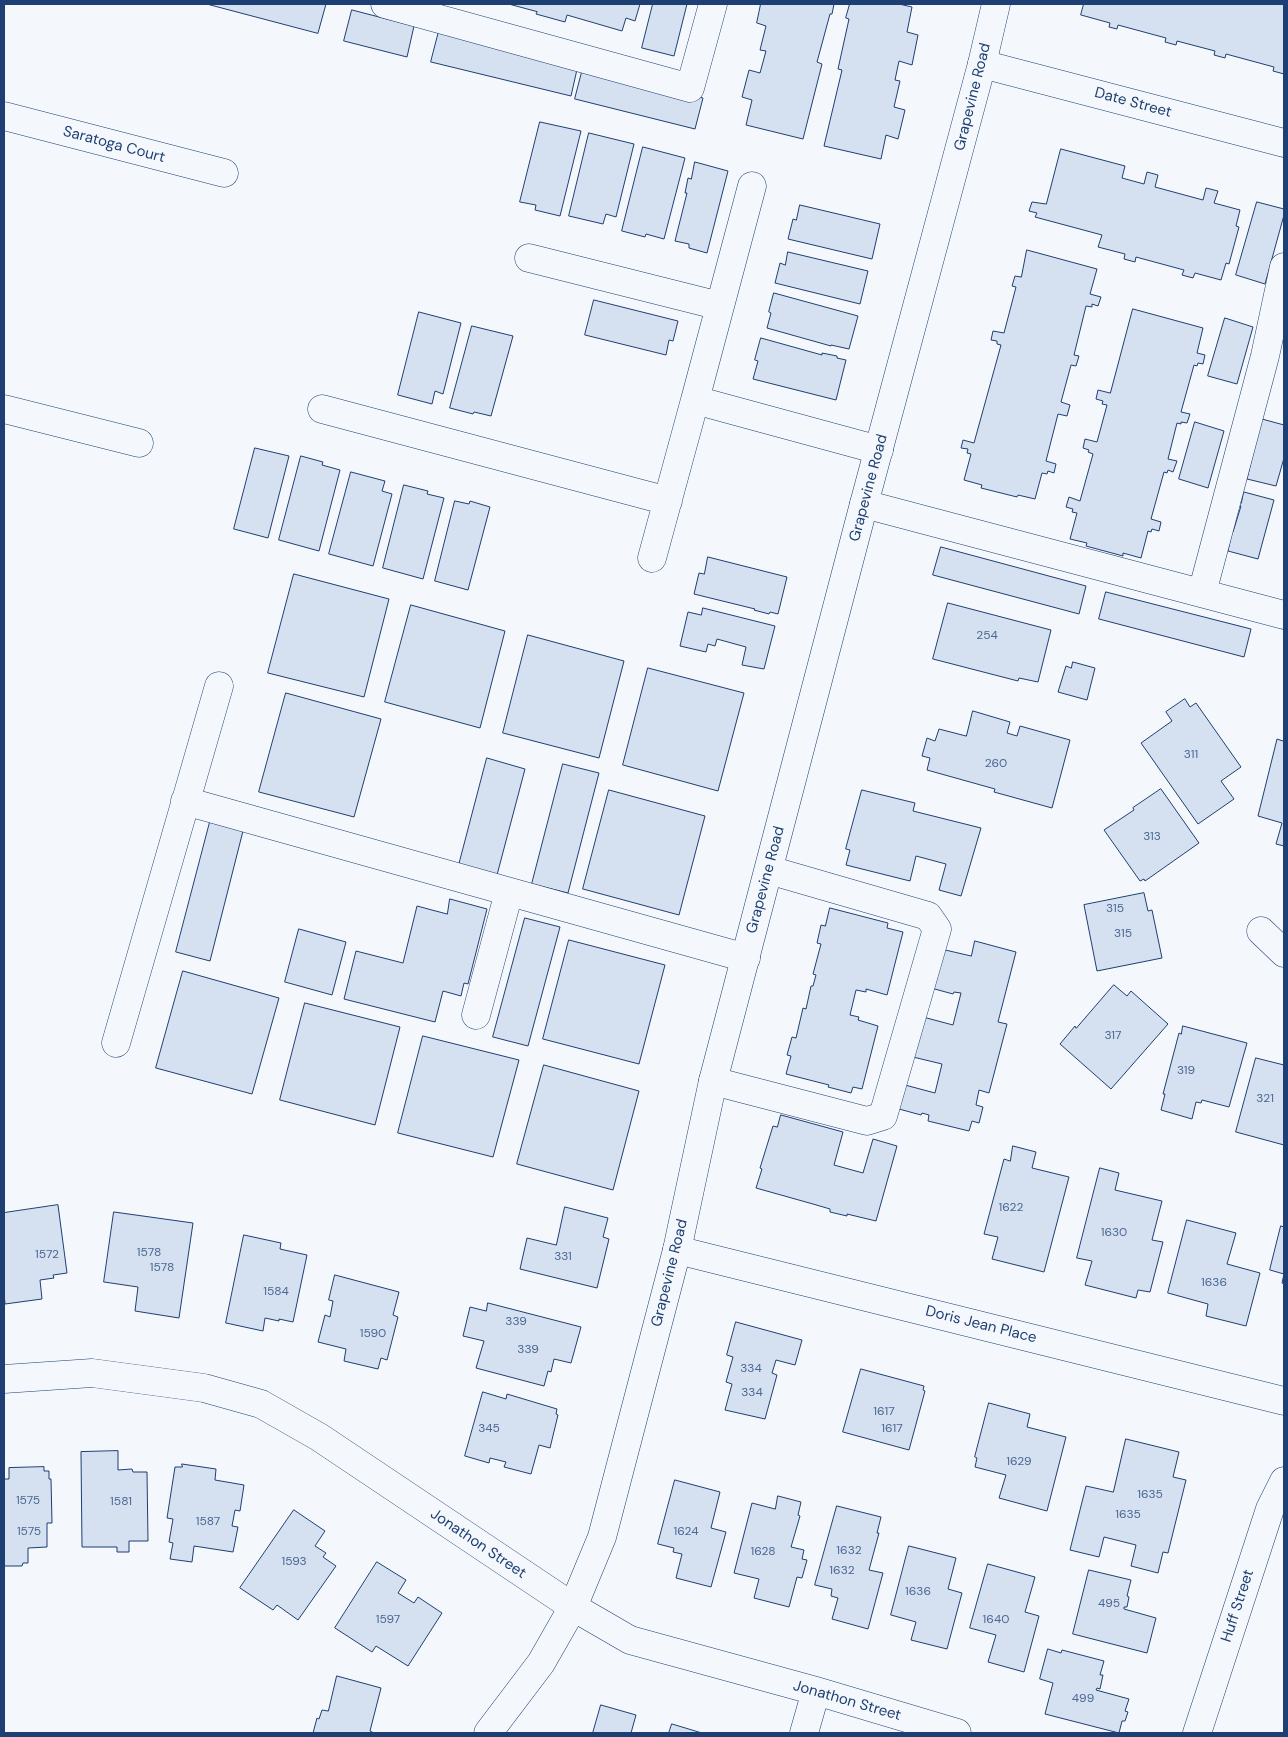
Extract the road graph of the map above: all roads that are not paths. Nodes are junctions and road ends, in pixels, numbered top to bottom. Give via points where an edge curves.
1 (385, 4) edge
2 (713, 4) edge
3 (996, 4) edge
4 (982, 64) junction
5 (4, 116) edge
6 (1284, 143) edge
7 (224, 174) dead end
8 (752, 186) dead end
9 (529, 258) dead end
10 (1284, 267) edge
11 (720, 306) junction
12 (1275, 359) edge
13 (695, 400) junction
14 (4, 408) edge
15 (322, 409) dead end
16 (139, 443) dead end
17 (879, 450) junction
18 (668, 501) junction
19 (864, 504) junction
20 (652, 558) dead end
21 (1202, 592) junction
22 (1284, 615) edge
23 (220, 686) dead end
24 (185, 801) junction
25 (769, 870) junction
26 (509, 892) junction
27 (1262, 931) dead end
28 (1284, 953) edge
29 (746, 958) junction
30 (476, 1015) dead end
31 (116, 1043) dead end
32 (713, 1081) junction
33 (677, 1250) junction
34 (4, 1379) edge
35 (1284, 1401) edge
36 (1284, 1481) edge
37 (573, 1607) junction
38 (816, 1691) junction
39 (488, 1733) edge
40 (804, 1733) edge
41 (957, 1733) edge
42 (1197, 1733) edge

1 - 2 street via 690,88
3 - 4 street, Grapevine Road
4 - 6 street, Date Street
4 - 17 street, Grapevine Road
5 - 7 street, Saratoga Court
8 - 11 street
9 - 11 street
10 - 12 street
11 - 13 street
12 - 21 street
13 - 17 street
13 - 18 street
14 - 16 street
15 - 18 street
17 - 19 street, Grapevine Road
18 - 20 street
19 - 21 street
19 - 25 street, Grapevine Road
21 - 22 street
23 - 24 street
24 - 26 street
24 - 31 street
25 - 29 street, Grapevine Road
25 - 32 street via 928,916 937,929 884,1116 867,1122
26 - 29 street
26 - 30 street
27 - 28 street
29 - 32 street, Grapevine Road
32 - 33 street, Grapevine Road
33 - 35 street, Doris Jean Place
33 - 37 street, Grapevine Road via 602,1537
34 - 37 street, Jonathon Street via 92,1373 204,1388 261,1404 320,1437
36 - 42 street, Huff Street via 1270,1508
37 - 38 street, Jonathon Street via 630,1640
37 - 39 street, Grapevine Road via 541,1663
38 - 40 street
38 - 41 street, Jonathon Street

